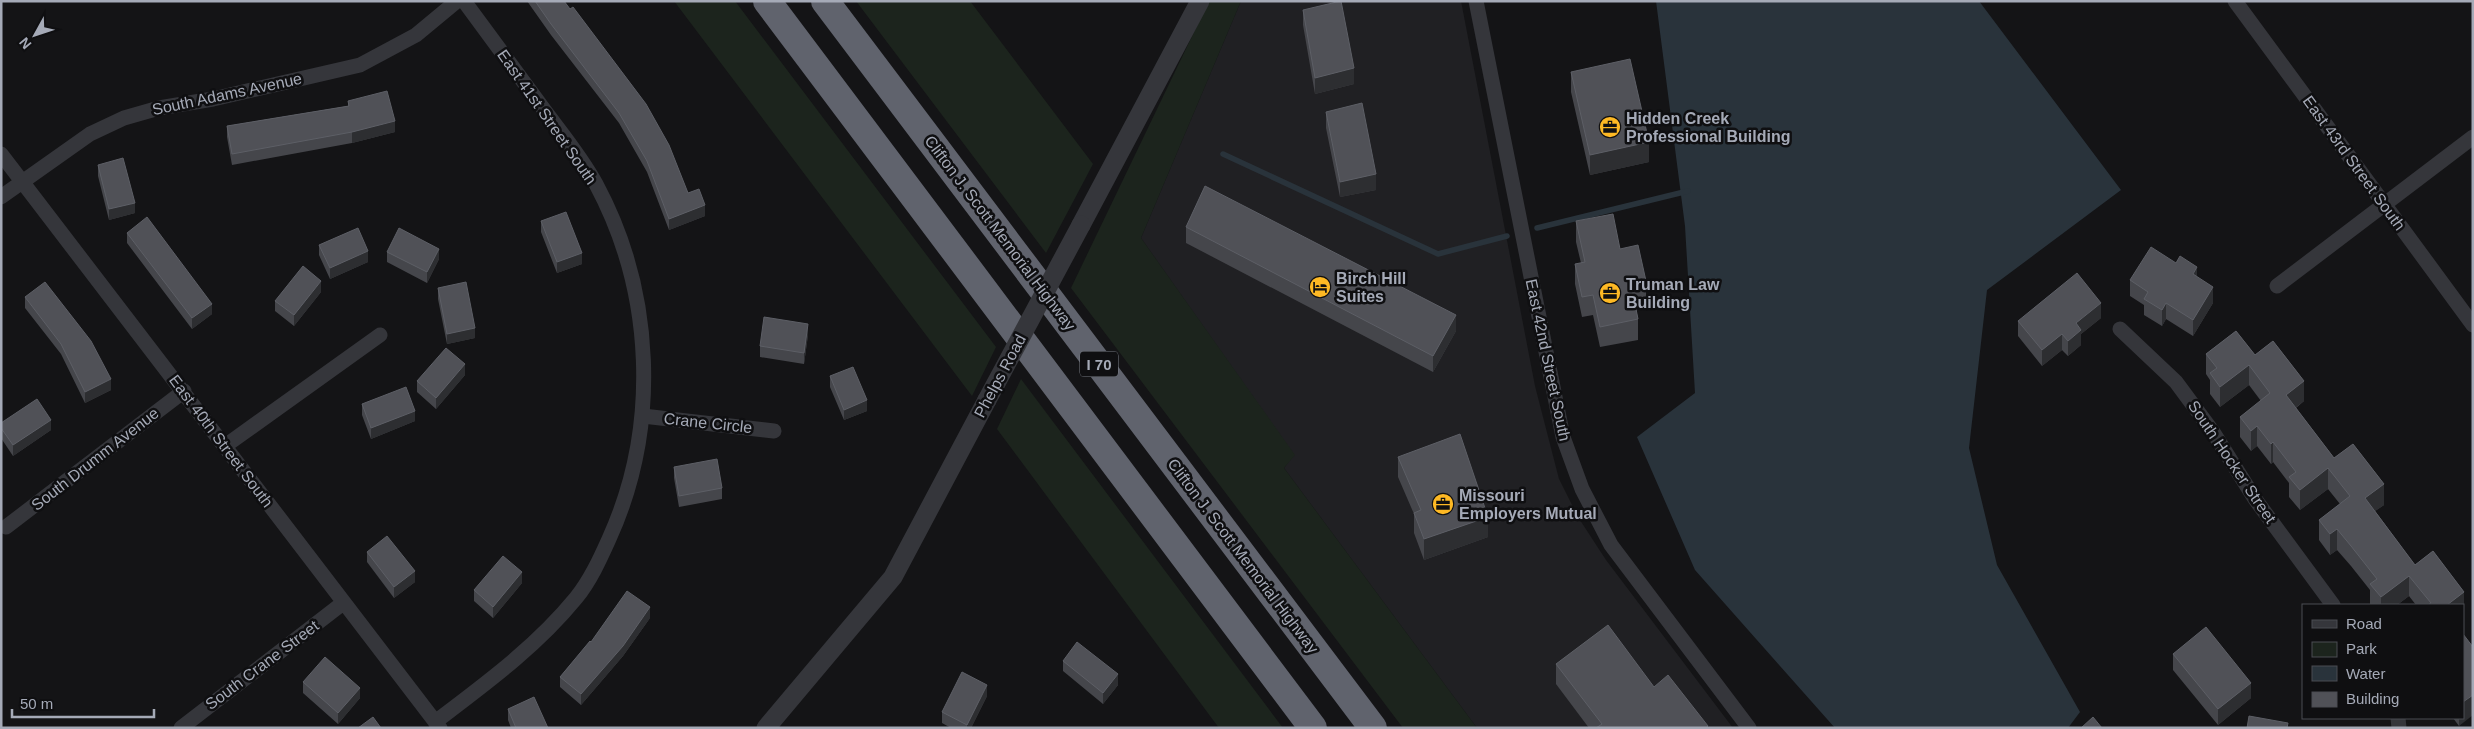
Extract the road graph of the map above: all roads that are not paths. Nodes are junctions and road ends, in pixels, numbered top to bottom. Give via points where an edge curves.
1 (457, 1) edge
2 (464, 1) edge
3 (766, 1) edge
4 (825, 1) edge
5 (1200, 1) edge
6 (1476, 1) edge
7 (2235, 1) edge
8 (2473, 136) edge
9 (1, 154) edge
10 (22, 181) junction
11 (1, 197) edge
12 (2383, 205) junction
13 (2277, 286) dead end
14 (2473, 325) edge
15 (2120, 329) dead end
16 (380, 335) dead end
17 (184, 391) junction
18 (643, 416) junction
19 (774, 431) dead end
20 (225, 446) junction
21 (6, 527) dead end
22 (344, 603) junction
23 (2332, 604) edge
24 (438, 725) edge
25 (181, 728) edge
26 (766, 728) edge
27 (1313, 728) edge
28 (1373, 728) edge
29 (1749, 728) edge

1 - 10 street, South Adams Avenue via 416,35 360,65 124,118 90,134
2 - 18 street, East 41st Street South via 571,146 596,184 617,232 631,274 642,328
3 - 27 highway
4 - 28 highway, Clifton J. Scott Memorial Highway / I 70
5 - 26 street, Phelps Road, bridge via 893,577
6 - 29 street, East 42nd Street South via 1563,437 1579,480 1612,546
7 - 12 street, East 43rd Street South
8 - 12 street
9 - 10 street, East 40th Street South
10 - 11 street, South Adams Avenue
10 - 17 street, East 40th Street South
12 - 13 street
12 - 14 street, East 43rd Street South
15 - 23 street, South Hocker Street via 2176,382 2213,432 2255,499
16 - 20 street
17 - 20 street, East 40th Street South
17 - 21 street, South Drumm Avenue
18 - 19 street, Crane Circle
18 - 24 street via 635,466 618,519 577,597 507,667
20 - 22 street, East 40th Street South
22 - 24 street, East 40th Street South
22 - 25 street, South Crane Street

